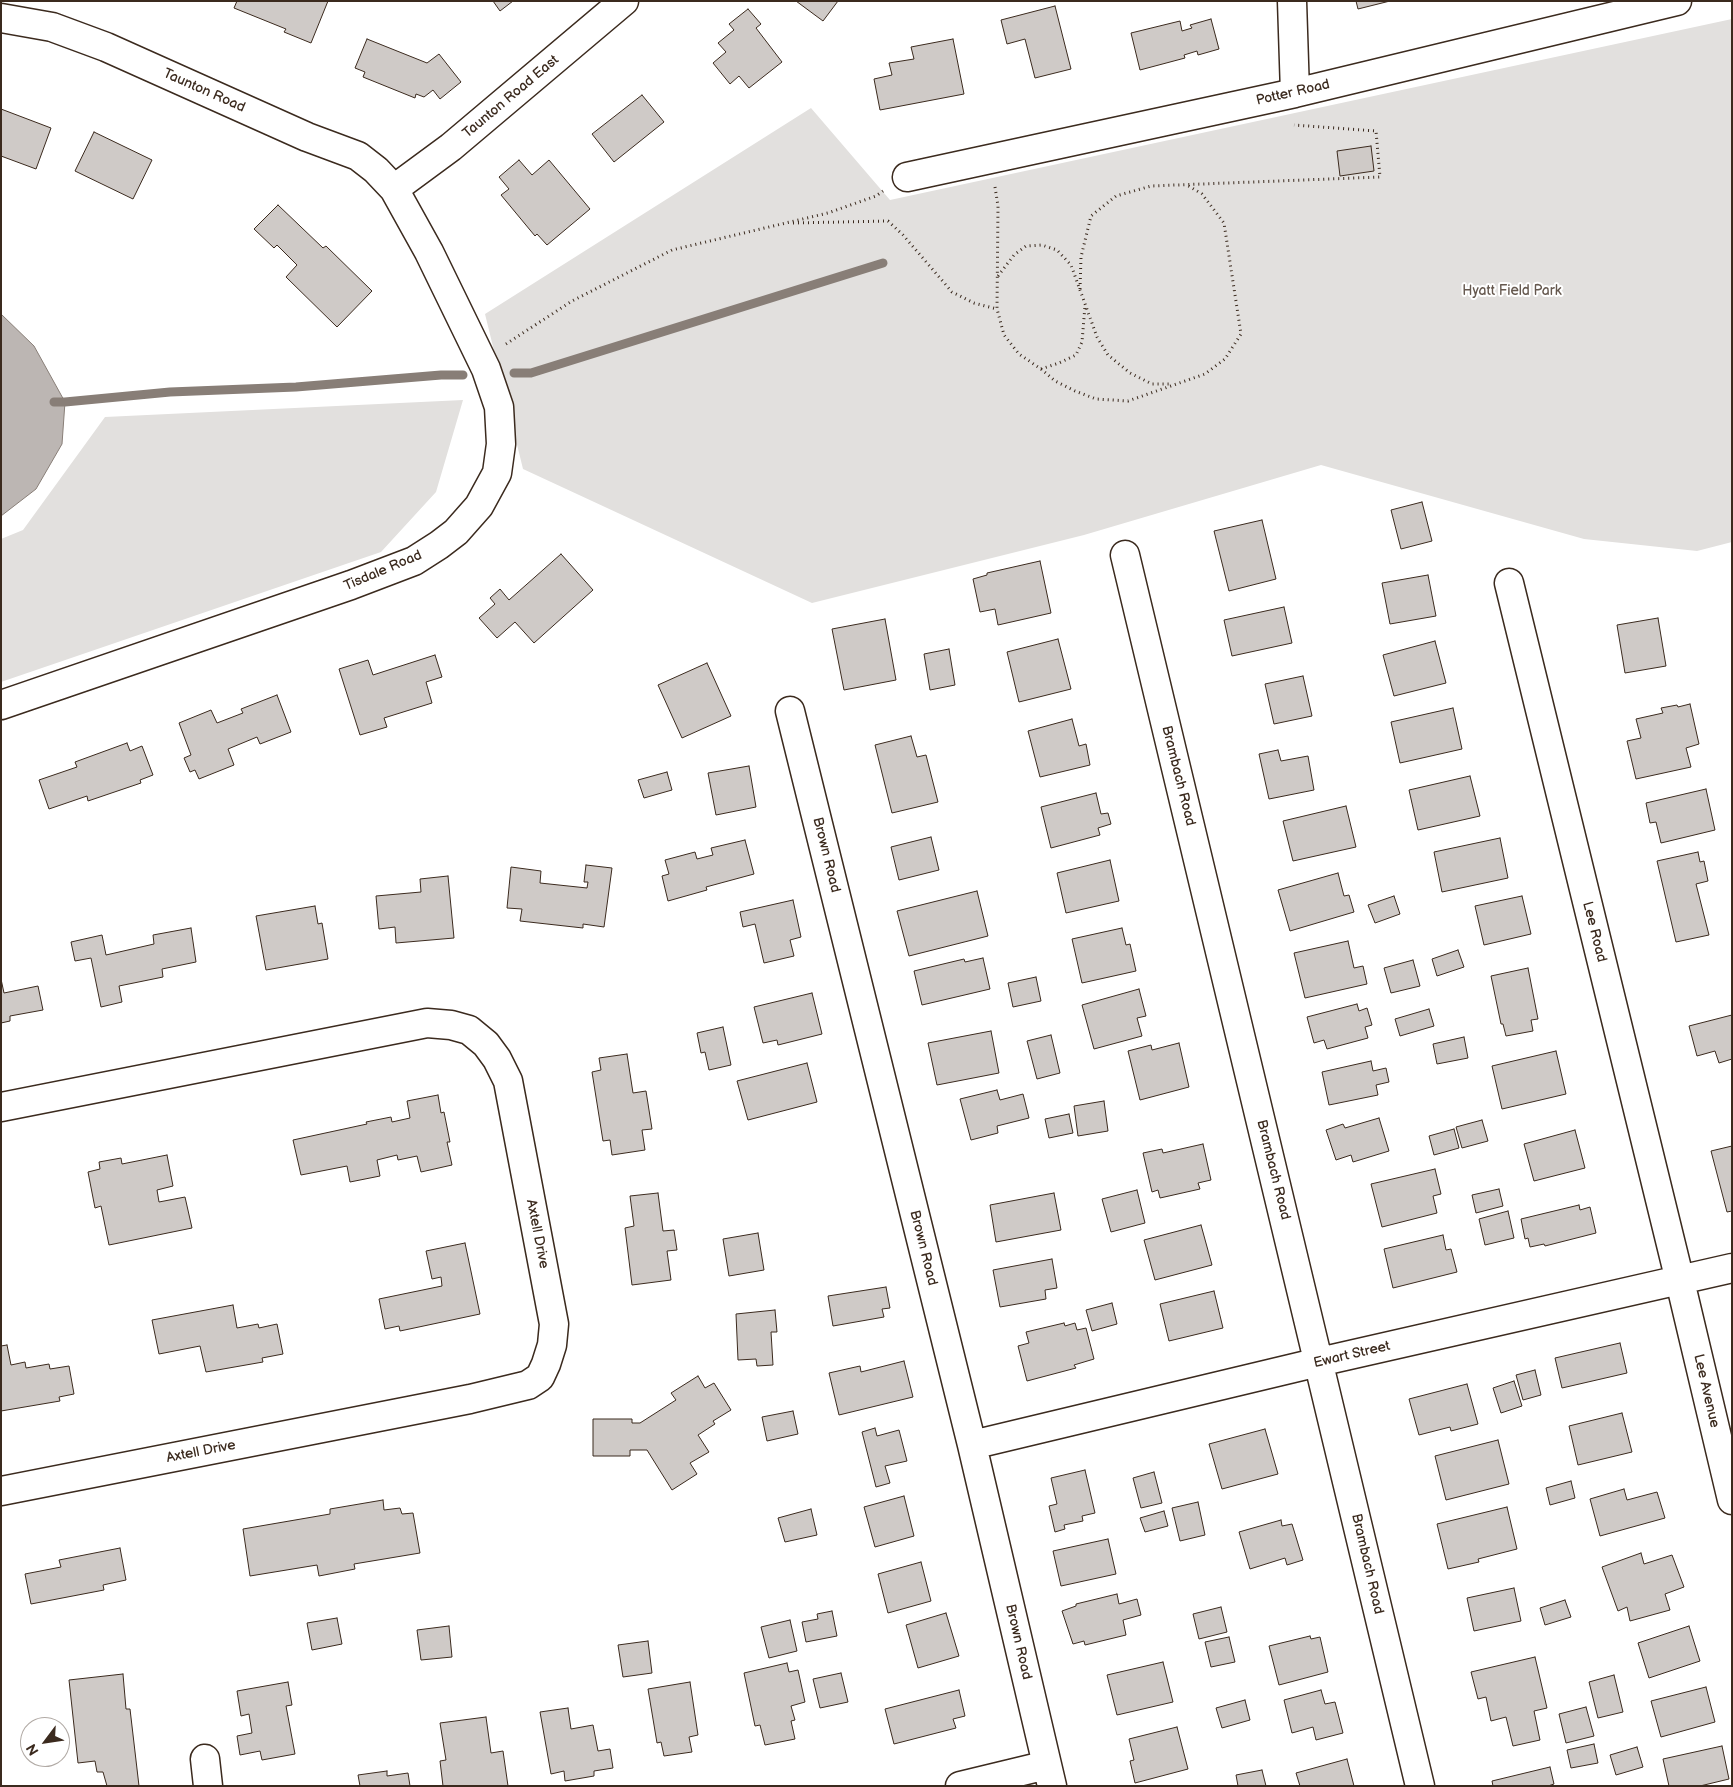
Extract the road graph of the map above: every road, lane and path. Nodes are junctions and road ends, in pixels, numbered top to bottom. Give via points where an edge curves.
1 (624, 1) edge
2 (1292, 1) edge
3 (1677, 1) edge
4 (1, 18) edge
5 (1283, 96) junction
6 (990, 159) junction
7 (907, 177) joint
8 (1186, 185) junction
9 (394, 189) junction
10 (783, 224) junction
11 (998, 276) junction
12 (1080, 289) junction
13 (1085, 303) junction
14 (997, 309) junction
15 (482, 359) junction
16 (1041, 369) junction
17 (1173, 384) junction
18 (1125, 555) dead end
19 (1509, 583) dead end
20 (1, 705) edge
21 (790, 711) dead end
22 (1, 1107) edge
23 (1732, 1268) edge
24 (1680, 1281) junction
25 (1319, 1362) junction
26 (972, 1445) junction
27 (1, 1491) edge
28 (1732, 1500) edge
29 (205, 1759) dead end
30 (1049, 1775) edge
31 (208, 1786) edge
32 (960, 1786) edge
33 (1420, 1786) edge

1 - 9 street, Taunton Road East via 451,147
2 - 5 street
3 - 5 street, Potter Road
4 - 9 street, Taunton Road via 52,27 106,46 307,137 358,156
5 - 6 street, Potter Road
5 - 8 path via 1276,124 1376,131 1380,177
6 - 7 street, Potter Road
6 - 11 path via 998,206
7 - 10 path via 876,196
8 - 12 path via 1152,186 1116,196 1091,216 1081,257
8 - 17 path via 1202,194 1224,223 1241,334 1225,360 1205,374
9 - 15 street, Tisdale Road
10 - 14 path via 888,221 952,292 974,303
10 - 15 path via 672,250 572,301
11 - 12 path via 1014,255 1026,246 1042,245 1057,250 1071,265
11 - 14 path
12 - 13 path
13 - 16 path via 1082,342 1076,354
13 - 17 path via 1097,337 1108,355 1130,373 1152,384
14 - 16 path via 1004,335 1019,354
15 - 20 street, Tisdale Road via 499,407 498,473 479,506 456,532 438,545 414,561 351,585
16 - 17 path via 1055,381 1096,399 1128,401
18 - 25 street, Brambach Road
19 - 24 street, Lee Road
21 - 26 street, Brown Road
22 - 27 street, Axtell Drive via 427,1023 469,1030 486,1044 508,1081 554,1324 546,1364 540,1377 528,1385
23 - 24 street, Ewart Street
24 - 25 street, Ewart Street
24 - 28 street, Lee Avenue
25 - 26 street, Ewart Street
25 - 33 street, Brambach Road
26 - 30 street, Brown Road
29 - 31 street
30 - 32 street

